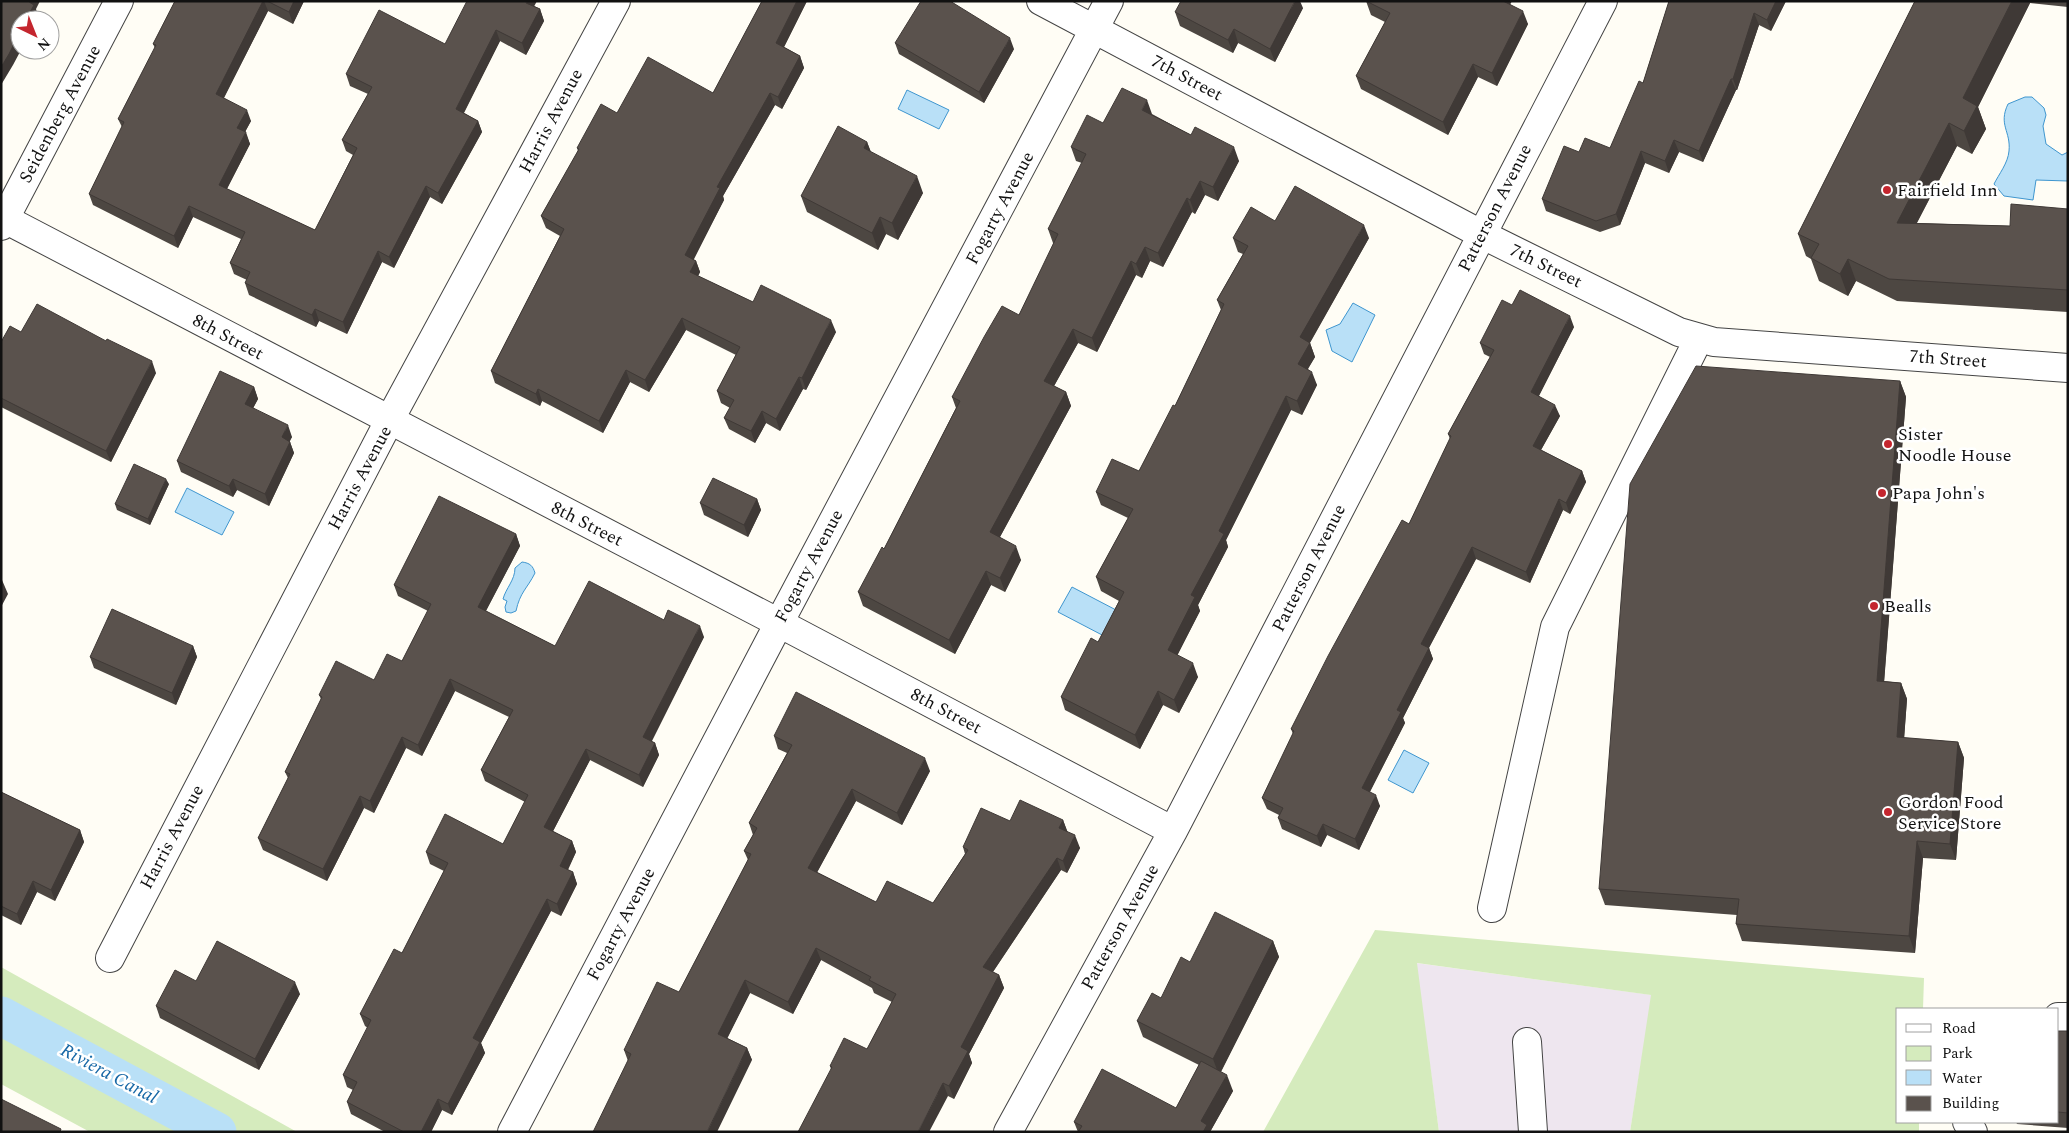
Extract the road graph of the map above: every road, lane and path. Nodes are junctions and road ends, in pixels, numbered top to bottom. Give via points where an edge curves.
1 (119, 1) edge
2 (616, 1) edge
3 (1041, 1) edge
4 (1110, 1) edge
5 (1603, 1) edge
6 (1095, 29) junction
7 (2, 221) edge
8 (1481, 234) junction
9 (1699, 338) junction
10 (2068, 368) edge
11 (389, 421) junction
12 (779, 623) junction
13 (1173, 831) junction
14 (1492, 908) dead end
15 (110, 958) dead end
16 (1527, 1042) dead end
17 (512, 1132) edge
18 (1008, 1132) edge
19 (1533, 1132) edge

1 - 7 street, Seidenberg Avenue
2 - 11 street, Harris Avenue
3 - 6 street, 7th Street
4 - 6 street, Fogarty Avenue
5 - 8 street, Patterson Avenue
6 - 8 street, 7th Street
6 - 12 street, Fogarty Avenue
7 - 11 street, 8th Street
8 - 9 street, 7th Street via 1679,332
8 - 13 street, Patterson Avenue
9 - 10 street, 7th Street via 1714,342
9 - 14 street via 1555,627
11 - 12 street, 8th Street
11 - 15 street, Harris Avenue
12 - 13 street, 8th Street
12 - 17 street, Fogarty Avenue
13 - 18 street, Patterson Avenue
16 - 19 street

